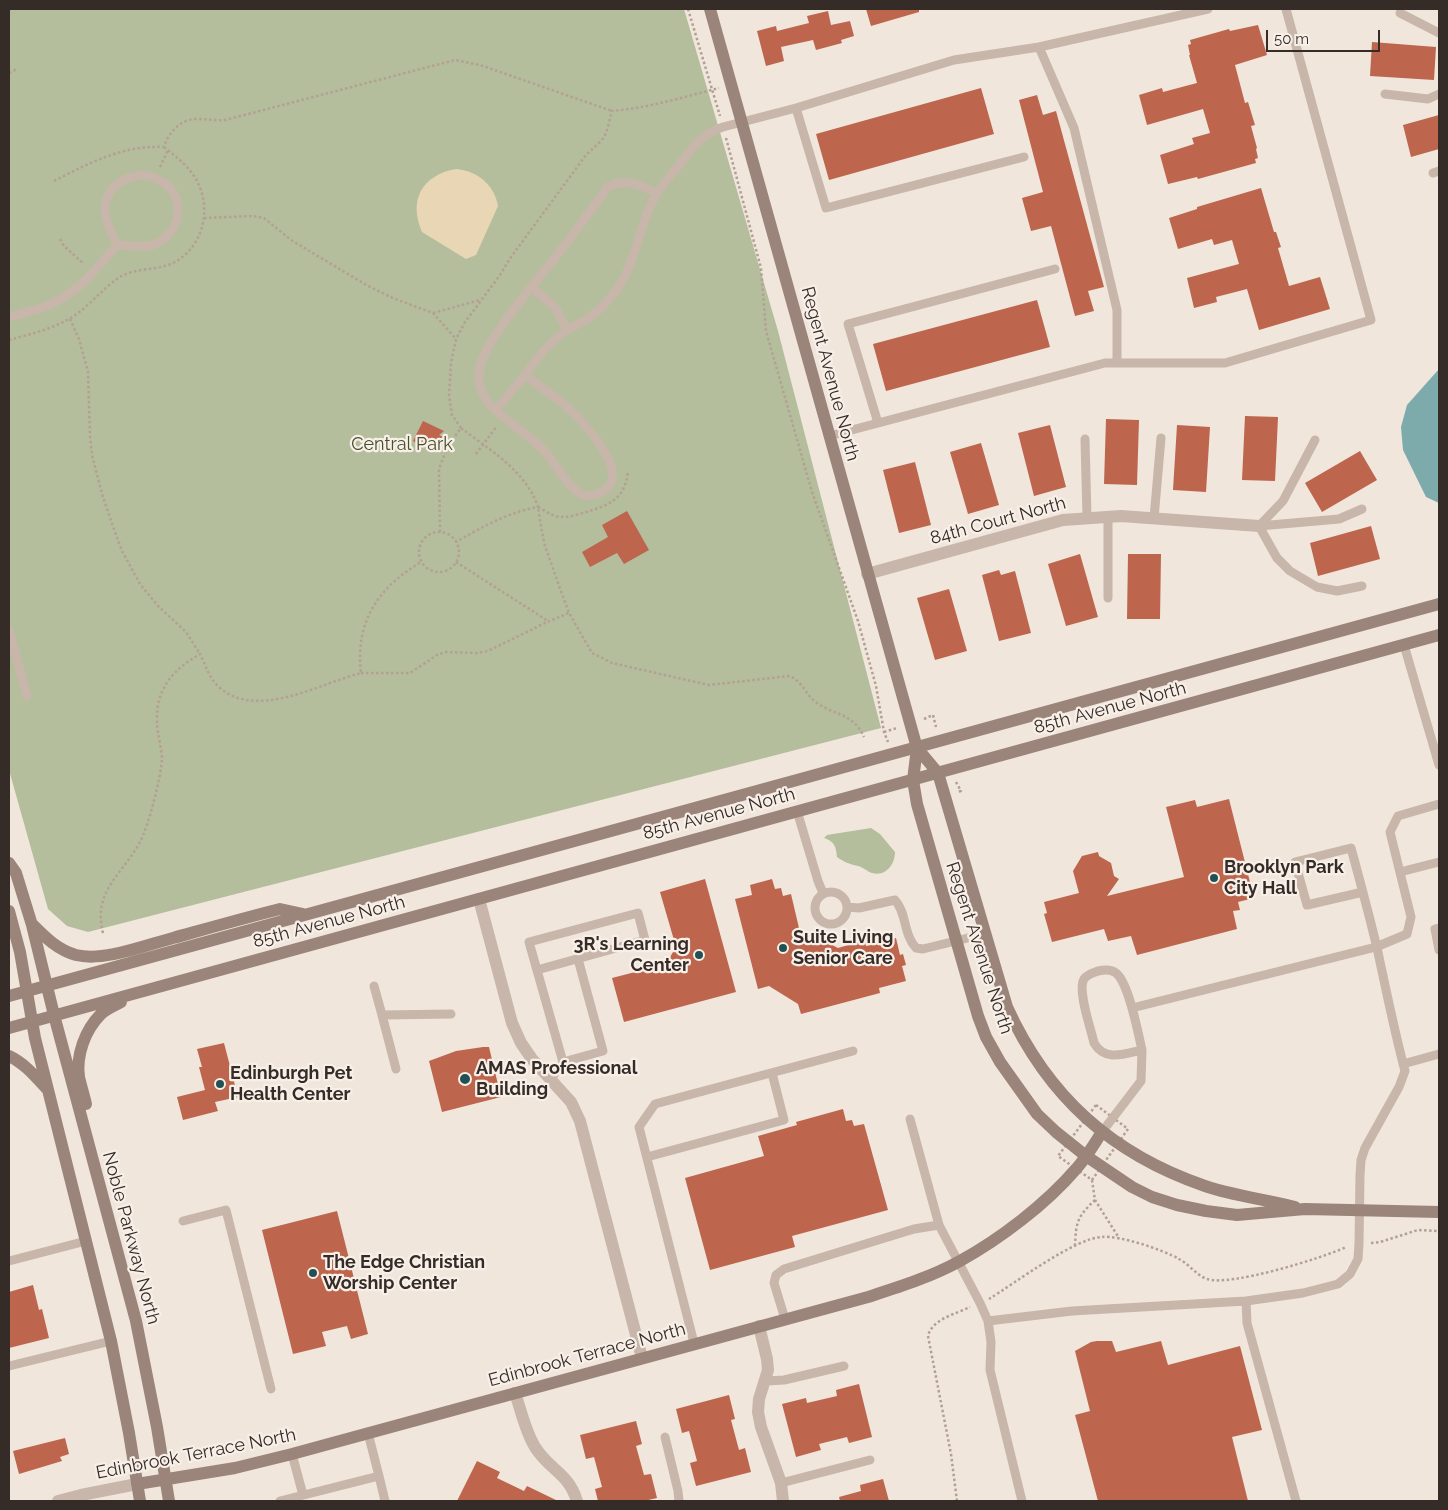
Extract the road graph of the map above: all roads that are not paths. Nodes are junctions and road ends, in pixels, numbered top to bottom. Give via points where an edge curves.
1 (710, 9) edge
2 (1208, 9) edge
3 (1286, 9) edge
4 (1400, 13) dead end
5 (1439, 33) edge
6 (1039, 47) junction
7 (1385, 94) dead end
8 (1439, 94) edge
9 (796, 108) junction
10 (742, 122) junction
11 (1024, 157) dead end
12 (657, 194) junction
13 (117, 245) junction
14 (1055, 269) dead end
15 (532, 288) junction
16 (9, 316) edge
17 (567, 330) junction
18 (1118, 363) junction
19 (524, 375) junction
20 (496, 410) junction
21 (878, 423) junction
22 (829, 436) junction
23 (1161, 438) dead end
24 (1086, 439) dead end
25 (1315, 440) dead end
26 (1362, 509) dead end
27 (1108, 516) junction
28 (1087, 517) junction
29 (1154, 518) junction
30 (1259, 526) junction
31 (867, 574) junction
32 (1362, 586) dead end
33 (1108, 598) dead end
34 (1439, 604) edge
35 (9, 630) edge
36 (1439, 635) edge
37 (1404, 646) junction
38 (27, 696) dead end
39 (917, 748) junction
40 (1439, 765) edge
41 (938, 773) junction
42 (913, 780) junction
43 (1439, 804) edge
44 (797, 811) junction
45 (1439, 862) edge
46 (9, 863) edge
47 (1400, 872) junction
48 (1363, 892) junction
49 (823, 893) junction
50 (478, 899) junction
51 (847, 908) junction
52 (9, 911) edge
53 (306, 914) junction
54 (32, 925) junction
55 (1439, 928) edge
56 (984, 934) junction
57 (956, 940) junction
58 (1376, 947) junction
59 (1439, 950) edge
60 (578, 959) junction
61 (537, 970) junction
62 (47, 986) junction
63 (374, 986) dead end
64 (145, 990) junction
65 (26, 991) junction
66 (9, 996) edge
67 (1132, 1008) junction
68 (451, 1014) dead end
69 (54, 1015) junction
70 (382, 1015) junction
71 (32, 1021) junction
72 (9, 1028) edge
73 (1142, 1050) junction
74 (853, 1051) dead end
75 (1439, 1054) edge
76 (9, 1056) edge
77 (563, 1062) junction
78 (1403, 1064) junction
79 (396, 1068) dead end
80 (772, 1073) junction
81 (551, 1079) junction
82 (48, 1091) junction
83 (910, 1119) dead end
84 (1102, 1132) junction
85 (1086, 1156) junction
86 (647, 1157) junction
87 (92, 1160) junction
88 (1304, 1209) junction
89 (1359, 1209) junction
90 (1439, 1212) edge
91 (183, 1221) dead end
92 (938, 1225) junction
93 (86, 1241) junction
94 (9, 1261) edge
95 (958, 1262) junction
96 (1246, 1301) junction
97 (784, 1319) junction
98 (988, 1321) junction
99 (759, 1326) junction
100 (111, 1341) junction
101 (694, 1344) junction
102 (642, 1358) junction
103 (9, 1366) edge
104 (844, 1366) dead end
105 (766, 1381) junction
106 (271, 1389) dead end
107 (516, 1393) junction
108 (368, 1433) junction
109 (665, 1437) dead end
110 (292, 1454) junction
111 (870, 1460) dead end
112 (379, 1476) junction
113 (166, 1479) junction
114 (780, 1483) junction
115 (137, 1484) junction
116 (303, 1495) junction
117 (58, 1501) edge
118 (140, 1501) edge
119 (169, 1501) edge
120 (280, 1501) edge
121 (385, 1501) edge
122 (577, 1501) edge
123 (678, 1501) edge
124 (783, 1501) edge
125 (1022, 1501) edge
126 (1296, 1501) edge

1 - 10 main road, Regent Avenue North
2 - 6 lane
3 - 18 lane via 1371,320 1225,362
4 - 5 lane
6 - 9 lane via 954,60
6 - 18 lane via 1074,128 1117,310
7 - 8 lane via 1428,99
9 - 10 lane
9 - 11 lane via 826,208
10 - 12 lane via 712,130 695,144
10 - 22 main road, Regent Avenue North
12 - 15 lane via 634,183 615,183 608,187
12 - 17 lane via 642,226 628,271 618,288 598,311
13 - 13 lane via 149,246 171,232 178,218 178,206 167,185 145,175 122,180 113,188 105,211
13 - 16 lane via 77,288 63,298 35,310
14 - 21 lane via 848,324
15 - 17 lane via 555,308
15 - 20 lane via 480,360 478,374 482,393
17 - 19 lane via 544,349
18 - 21 lane via 1105,363
19 - 20 lane
19 - 20 lane via 564,404 597,440 611,466 613,476 607,489 598,495 585,495 574,490 536,442
21 - 22 lane
22 - 31 main road, Regent Avenue North
23 - 29 lane
24 - 28 lane
25 - 30 lane via 1283,501
26 - 30 lane via 1339,519
27 - 28 street, 84th Court North
27 - 29 street, 84th Court North
27 - 33 lane
28 - 31 street, 84th Court North via 1063,520
29 - 30 street, 84th Court North
30 - 32 lane via 1276,558 1317,587 1337,591
31 - 39 main road, Regent Avenue North
34 - 39 main road, 85th Avenue North
35 - 38 lane
36 - 37 main road, 85th Avenue North
37 - 40 lane
37 - 41 main road, 85th Avenue North
39 - 41 main road, Regent Avenue North
39 - 42 main road, Regent Avenue North
39 - 53 main road, 85th Avenue North
41 - 42 main road, 85th Avenue North
41 - 56 main road, Regent Avenue North
42 - 44 main road, 85th Avenue North
42 - 57 main road, Regent Avenue North
43 - 47 lane via 1398,816 1390,832
44 - 49 lane
44 - 50 main road, 85th Avenue North
45 - 47 lane
46 - 54 main road, Noble Parkway North via 16,873
47 - 58 lane via 1411,917 1407,934
48 - 48 lane via 1352,848 1295,862 1307,905
48 - 58 lane
49 - 51 lane via 838,892 845,899
49 - 51 lane via 817,898 814,909 824,923 839,922
50 - 64 main road, 85th Avenue North
50 - 81 street via 512,1024 532,1059
51 - 57 lane via 895,900 900,905 910,941 916,948 924,949
52 - 65 main road
53 - 54 main road via 280,909 128,950 94,956 63,950
53 - 62 main road, 85th Avenue North
54 - 62 main road, Noble Parkway North
55 - 59 lane via 1435,929
56 - 57 lane
56 - 84 main road, Regent Avenue North via 1007,1007 1032,1056 1052,1084
57 - 85 main road, Regent Avenue North via 978,1016 1000,1062 1037,1114
58 - 67 lane
58 - 78 lane
60 - 61 lane
60 - 61 lane via 645,940 638,913 529,942
60 - 77 lane via 603,1051
61 - 77 lane
62 - 65 main road, 85th Avenue North
62 - 69 main road, Noble Parkway North
63 - 70 lane
64 - 69 main road, 85th Avenue North
64 - 87 main road via 100,1014 81,1047 79,1076 94,1138
65 - 66 main road, 85th Avenue North
65 - 71 main road
67 - 73 lane
67 - 73 lane via 1117,973 1100,970 1084,980 1082,991 1098,1050 1107,1055 1117,1055
68 - 70 lane
69 - 71 main road, 85th Avenue North
69 - 87 main road, Noble Parkway North
70 - 79 lane
71 - 72 main road, 85th Avenue North
71 - 82 main road
73 - 84 lane via 1141,1080
74 - 80 lane
75 - 78 lane
76 - 82 main road via 29,1069
77 - 81 lane
78 - 89 lane via 1405,1071 1399,1087 1370,1136 1361,1160
80 - 86 lane via 655,1104 639,1128
80 - 86 lane via 784,1120
81 - 102 street via 571,1102 580,1121
82 - 93 main road
83 - 92 lane
84 - 85 main road, Edinbrook Terrace North
84 - 88 main road via 1147,1161 1178,1176 1232,1194
85 - 88 main road via 1132,1187 1177,1205 1238,1215
85 - 95 main road, Edinbrook Terrace North via 1028,1214
86 - 101 lane
87 - 113 main road, Noble Parkway North via 136,1321
88 - 89 main road
89 - 90 main road
89 - 96 lane via 1358,1259 1350,1274 1338,1284
91 - 106 lane via 226,1210
92 - 95 lane
92 - 97 lane via 914,1228 784,1269 776,1275 774,1283
93 - 94 lane
93 - 100 main road
95 - 97 main road, Edinbrook Terrace North via 901,1286
95 - 98 lane
96 - 98 lane via 1072,1311
96 - 126 lane via 1246,1323
97 - 99 main road, Edinbrook Terrace North
98 - 125 lane via 990,1370
99 - 101 main road, Edinbrook Terrace North
99 - 105 street via 767,1359
100 - 103 lane
100 - 115 main road
101 - 102 main road, Edinbrook Terrace North
102 - 107 main road, Edinbrook Terrace North
104 - 105 lane
105 - 114 street via 758,1412
107 - 108 main road, Edinbrook Terrace North
107 - 122 street via 535,1447 571,1485
108 - 110 main road, Edinbrook Terrace North
108 - 112 lane
109 - 123 lane
110 - 113 main road, Edinbrook Terrace North via 235,1468
110 - 116 lane
111 - 114 lane
112 - 116 lane
112 - 121 lane
113 - 115 main road, Edinbrook Terrace North
113 - 119 main road, Noble Parkway North
114 - 124 street
115 - 117 street, Edinbrook Terrace North
115 - 118 main road
116 - 120 lane

